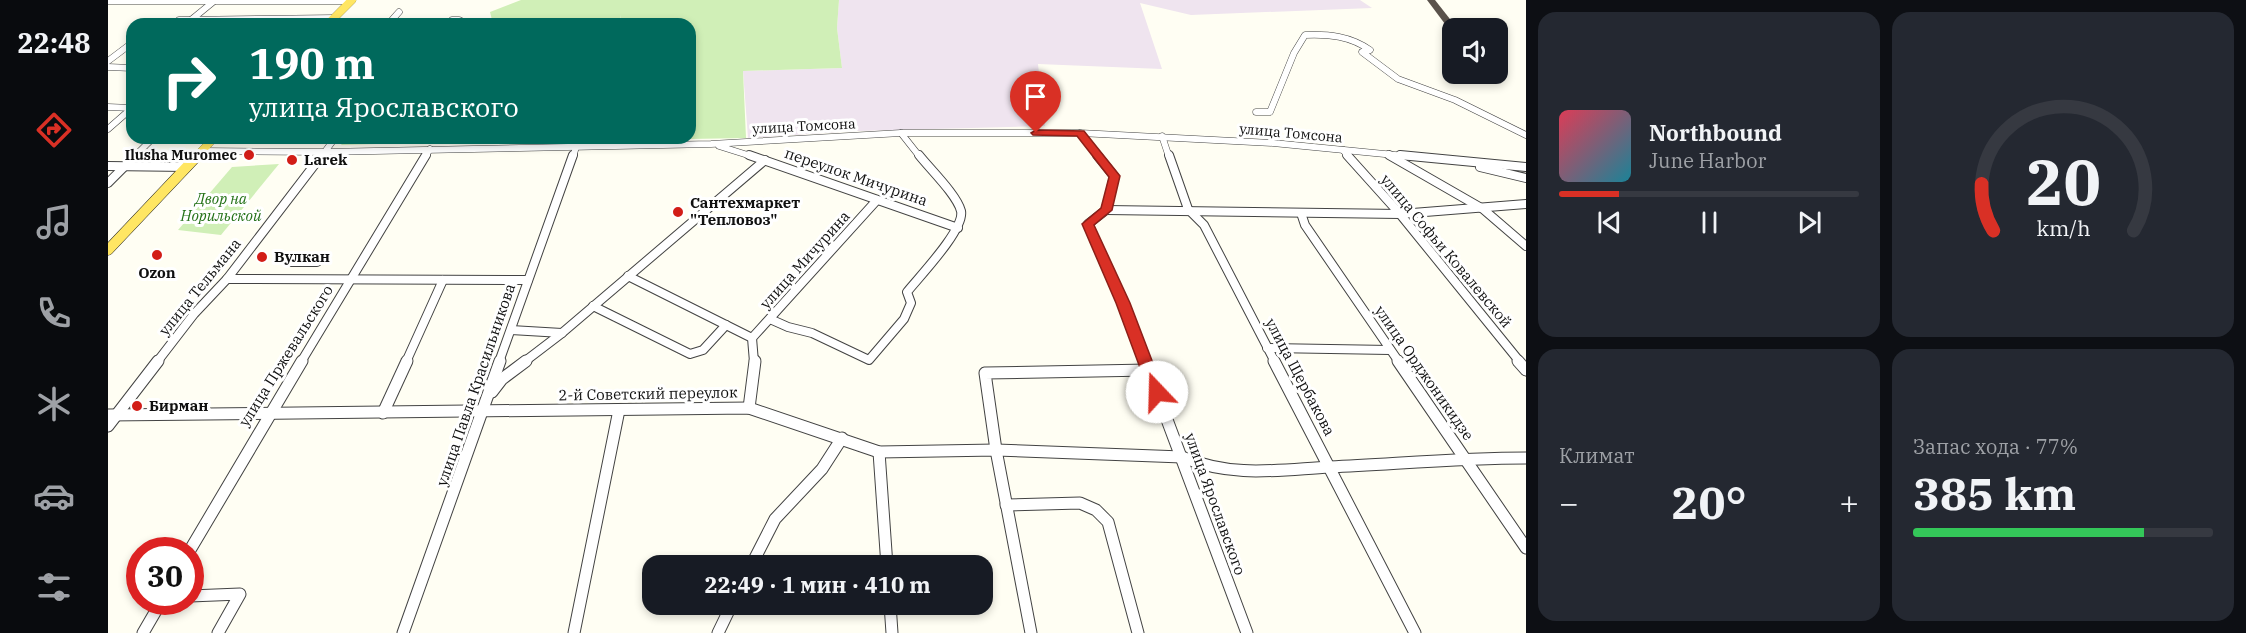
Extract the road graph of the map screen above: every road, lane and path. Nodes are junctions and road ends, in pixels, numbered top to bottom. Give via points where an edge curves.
1 (352, 0) edge
2 (108, 1) edge
3 (213, 2) junction
4 (399, 12) dead end
5 (193, 18) edge
6 (334, 18) edge
7 (394, 18) edge
8 (126, 48) edge
9 (108, 61) edge
10 (108, 68) edge
11 (126, 68) edge
12 (108, 107) edge
13 (126, 108) edge
14 (1256, 112) dead end
15 (126, 113) edge
16 (108, 129) edge
17 (901, 133) junction
18 (1080, 133) junction
19 (1526, 135) edge
20 (1162, 136) junction
21 (147, 144) edge
22 (208, 144) edge
23 (331, 144) edge
24 (711, 144) junction
25 (576, 147) junction
26 (430, 149) junction
27 (1343, 150) junction
28 (202, 151) junction
29 (325, 152) junction
30 (1387, 153) junction
31 (1406, 155) junction
32 (765, 160) junction
33 (108, 166) edge
34 (124, 167) junction
35 (188, 167) junction
36 (1526, 167) edge
37 (1526, 178) edge
38 (108, 183) edge
39 (878, 200) junction
40 (1526, 204) edge
41 (1483, 208) junction
42 (1188, 209) junction
43 (1106, 210) junction
44 (1301, 213) junction
45 (1400, 214) junction
46 (958, 228) junction
47 (1526, 246) edge
48 (108, 250) edge
49 (289, 262) dead end
50 (628, 276) junction
51 (227, 279) junction
52 (308, 279) junction
53 (353, 279) junction
54 (443, 280) junction
55 (528, 280) junction
56 (593, 306) junction
57 (770, 319) junction
58 (726, 325) junction
59 (512, 330) junction
60 (562, 333) junction
61 (752, 338) junction
62 (1267, 348) junction
63 (1390, 350) junction
64 (1148, 370) junction
65 (1526, 370) edge
66 (486, 399) junction
67 (749, 408) junction
68 (619, 410) junction
69 (483, 411) junction
70 (383, 413) junction
71 (112, 415) edge
72 (268, 415) junction
73 (108, 426) edge
74 (842, 438) junction
75 (996, 450) junction
76 (879, 452) junction
77 (1182, 457) junction
78 (1465, 458) junction
79 (1526, 458) edge
80 (1330, 467) junction
81 (1006, 505) junction
82 (198, 537) edge
83 (1526, 548) edge
84 (756, 555) edge
85 (886, 555) edge
86 (204, 596) edge
87 (153, 615) edge
88 (727, 615) edge
89 (891, 615) edge
90 (143, 633) edge
91 (218, 633) edge
92 (403, 633) edge
93 (574, 633) edge
94 (718, 633) edge
95 (892, 633) edge
96 (1032, 633) edge
97 (1138, 633) edge
98 (1247, 633) edge
99 (1415, 633) edge

1 - 3 street
1 - 6 main road
2 - 3 street
3 - 5 street
4 - 7 street
8 - 9 street
10 - 11 street
12 - 13 street
14 - 19 street via 1272,110 1305,35 1325,34 1355,40 1370,50 1362,52 1389,74 1455,100
15 - 16 street
17 - 18 street, улица Томсона
17 - 24 street, улица Томсона
17 - 46 street via 958,203 962,214
18 - 20 street, улица Томсона
18 - 43 street, улица Ярославского via 1114,176
20 - 27 street, улица Томсона
20 - 42 street, улица Щербакова
21 - 34 street
22 - 28 main road
23 - 29 street, улица Тельмана
24 - 25 street, улица Томсона
24 - 32 street, переулок Мичурина
25 - 26 street, улица Томсона
25 - 55 street, улица Павла Красильникова
26 - 29 street, улица Томсона
26 - 53 street, улица Пржевальского
27 - 30 street, улица Томсона
27 - 45 street, улица Софьи Ковалевской
28 - 29 street, улица Томсона
28 - 35 main road
29 - 51 street, улица Тельмана
30 - 31 street, улица Томсона
30 - 41 street
31 - 36 street
31 - 37 street
32 - 39 street, переулок Мичурина
32 - 50 street
33 - 34 street
34 - 35 street
34 - 38 street
35 - 48 main road
39 - 46 street, переулок Мичурина
39 - 57 street, улица Мичурина
40 - 41 street
41 - 45 street
41 - 47 street
42 - 43 street
42 - 44 street
42 - 62 street, улица Щербакова via 1204,225
43 - 64 street, улица Ярославского via 1088,224
44 - 45 street
44 - 63 street, улица Орджоникидзе via 1305,225
45 - 65 street, улица Софьи Ковалевской
46 - 57 street via 907,292 911,303 908,313 873,358 862,358 812,333
49 - 52 street via 319,260
50 - 56 street
50 - 58 street
51 - 52 street
51 - 71 street, улица Тельмана
52 - 53 street
53 - 54 street
53 - 72 street, улица Пржевальского
54 - 55 street
54 - 70 street
55 - 59 street, улица Павла Красильникова
56 - 58 street via 690,354 703,350
56 - 60 street
57 - 61 street, улица Мичурина
58 - 61 street
59 - 60 street
59 - 66 street, улица Павла Красильникова
60 - 66 street via 502,379
61 - 67 street
62 - 63 street
62 - 80 street, улица Щербакова
63 - 78 street, улица Орджоникидзе
64 - 75 street via 985,372
64 - 77 street, улица Ярославского
66 - 69 street, улица Павла Красильникова
67 - 68 street, 2-й Советский переулок
67 - 74 street, 2-й Советский переулок
68 - 69 street, 2-й Советский переулок
68 - 93 street
69 - 70 street, 2-й Советский переулок
69 - 92 street, улица Павла Красильникова
70 - 72 street, 2-й Советский переулок
71 - 72 street, 2-й Советский переулок
71 - 73 street, улица Тельмана
72 - 82 street, улица Пржевальского
74 - 76 street, 2-й Советский переулок
74 - 84 street via 831,461 781,511
75 - 76 street, 2-й Советский переулок
75 - 77 street, 2-й Советский переулок
75 - 81 street
76 - 85 street
77 - 80 street, 2-й Советский переулок via 1239,472
77 - 98 street, улица Ярославского
78 - 79 street, 2-й Советский переулок
78 - 80 street, 2-й Советский переулок
78 - 83 street, улица Орджоникидзе
80 - 99 street, улица Щербакова
81 - 96 street
81 - 97 street via 1080,503 1096,510 1108,522
86 - 91 street via 240,594
87 - 90 street
88 - 94 street
89 - 95 street

